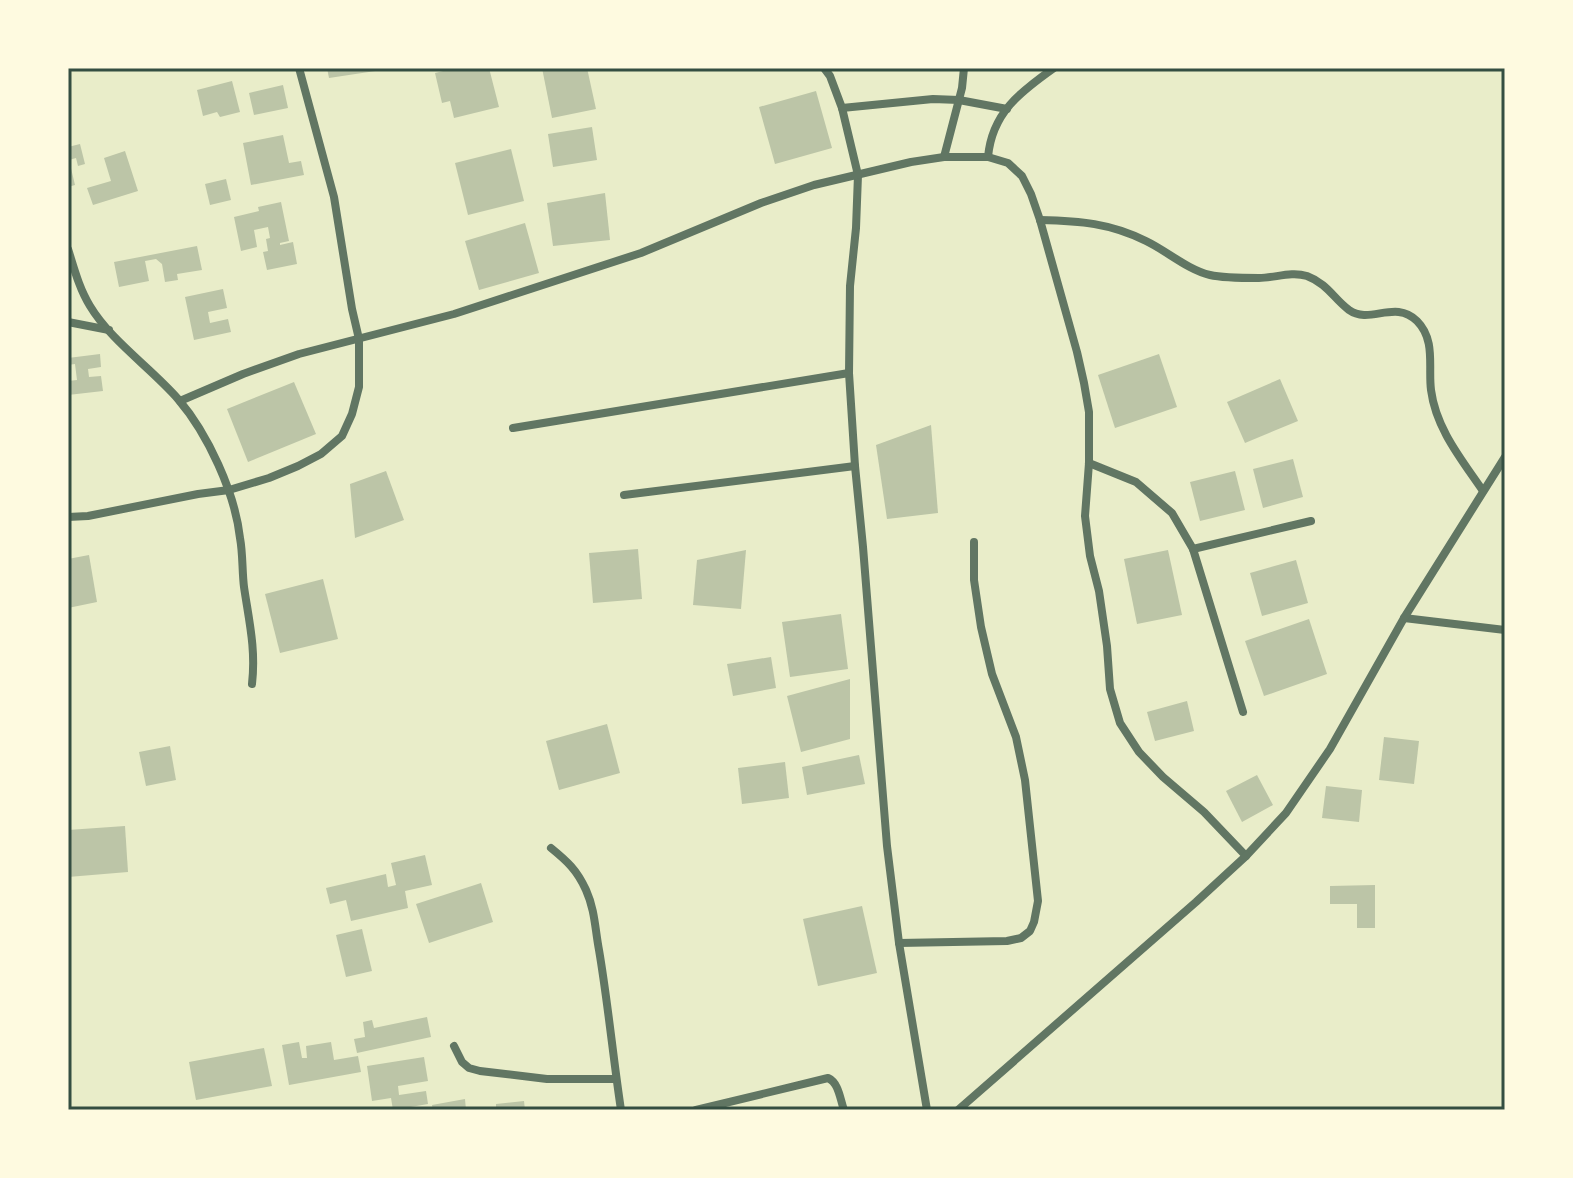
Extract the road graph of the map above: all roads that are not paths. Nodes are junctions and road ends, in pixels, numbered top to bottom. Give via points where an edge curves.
1 (299, 68) edge
2 (824, 68) edge
3 (964, 68) edge
4 (1054, 68) edge
5 (959, 100) junction
6 (842, 108) junction
7 (1007, 109) junction
8 (944, 157) junction
9 (988, 157) junction
10 (858, 175) junction
11 (1040, 220) junction
12 (68, 249) edge
13 (68, 322) edge
14 (109, 330) junction
15 (359, 339) junction
16 (849, 373) junction
17 (180, 401) junction
18 (513, 428) dead end
19 (1505, 457) edge
20 (1089, 463) junction
21 (855, 466) junction
22 (229, 490) junction
23 (1483, 491) junction
24 (624, 495) dead end
25 (68, 517) edge
26 (1311, 521) dead end
27 (974, 542) dead end
28 (1193, 549) junction
29 (1404, 618) junction
30 (1505, 630) edge
31 (252, 684) dead end
32 (1243, 712) dead end
33 (551, 848) dead end
34 (1246, 856) junction
35 (899, 943) junction
36 (454, 1046) dead end
37 (616, 1079) junction
38 (621, 1110) edge
39 (696, 1110) edge
40 (844, 1110) edge
41 (927, 1110) edge
42 (958, 1110) edge

1 - 15 street via 334,197
2 - 6 street
3 - 5 street
4 - 7 street
5 - 6 street
5 - 7 street
5 - 8 street
6 - 10 street
7 - 9 street via 999,117
8 - 9 street
8 - 10 street
9 - 11 street via 1008,163 1022,176
10 - 15 street via 761,203 542,287
10 - 16 street
11 - 20 street via 1084,383
11 - 23 street via 1110,227 1210,275 1305,275 1329,288 1351,311 1408,314 1426,334 1434,410
12 - 14 street via 80,287
13 - 14 street
14 - 17 street
15 - 17 street via 299,354
15 - 22 street via 359,387 342,436 298,466
16 - 18 street
16 - 21 street
17 - 22 street
19 - 23 street
20 - 28 street via 1136,482 1172,513
20 - 34 street via 1085,516 1110,689 1120,723 1139,752
21 - 24 street
21 - 35 street
22 - 25 street
22 - 31 street via 254,645
23 - 29 street
26 - 28 street
27 - 35 street via 981,627 1025,780 1038,901 1030,931 1021,938
28 - 32 street
29 - 30 street
29 - 34 street via 1330,749 1286,813
33 - 37 street via 570,863 595,915
34 - 42 street
35 - 41 street
36 - 37 street via 462,1062 480,1071 547,1079
37 - 38 street
39 - 40 street via 828,1078 836,1085

